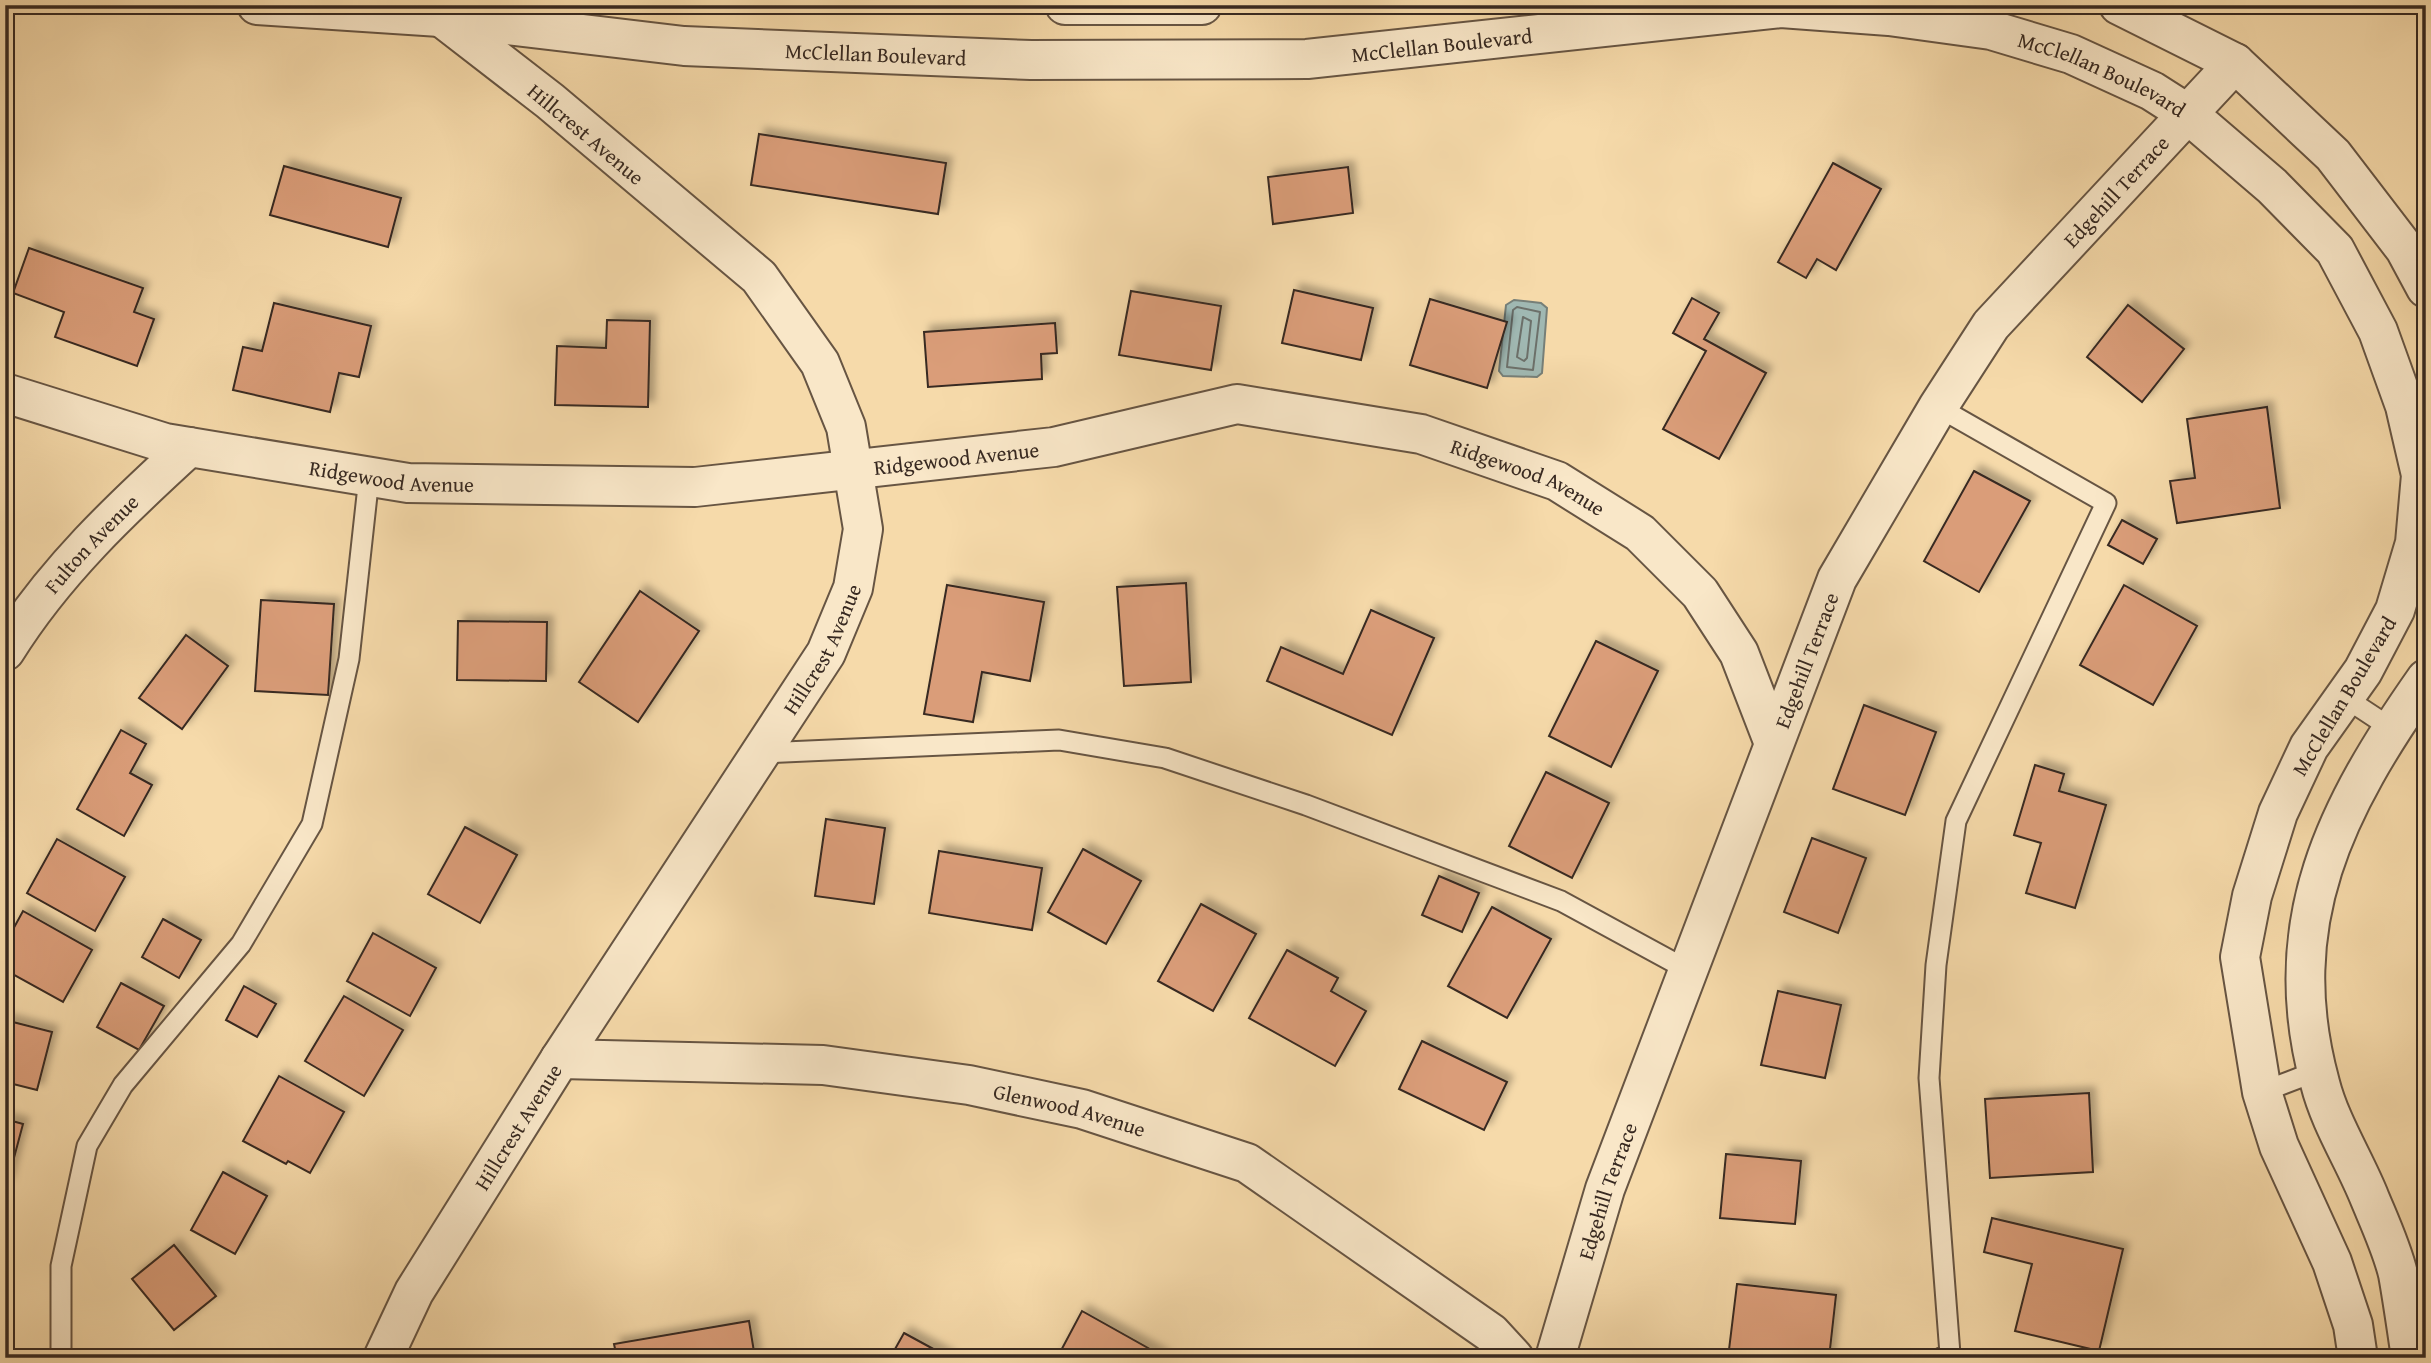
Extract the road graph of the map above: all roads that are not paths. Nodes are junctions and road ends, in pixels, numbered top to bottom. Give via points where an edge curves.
1 (257, 5) edge
2 (1065, 5) edge
3 (1202, 5) edge
4 (2119, 5) edge
5 (1119, 6) edge
6 (1807, 8) edge
7 (434, 11) edge
8 (1116, 60) junction
9 (2235, 63) junction
10 (2188, 114) junction
11 (2426, 288) edge
12 (5, 393) edge
13 (1938, 407) junction
14 (2417, 420) edge
15 (189, 447) junction
16 (853, 469) junction
17 (369, 477) junction
18 (5, 651) edge
19 (2426, 679) edge
20 (2344, 697) junction
21 (2391, 729) junction
22 (1773, 741) junction
23 (761, 752) junction
24 (1686, 969) junction
25 (560, 1059) junction
26 (2317, 1071) junction
27 (2262, 1092) junction
28 (61, 1358) edge
29 (383, 1358) edge
30 (1514, 1358) edge
31 (1555, 1358) edge
32 (1941, 1358) edge
33 (2358, 1358) edge
34 (2411, 1358) edge

1 - 7 street, McClellan Boulevard
2 - 5 street
3 - 5 street
4 - 9 street
5 - 8 street
6 - 8 street, McClellan Boulevard via 1307,59
6 - 10 street, McClellan Boulevard via 1991,30 2071,54 2152,91
7 - 8 street, McClellan Boulevard via 684,46
7 - 16 street, Hillcrest Avenue via 550,101 759,277 820,363 846,427
9 - 10 street, Edgehill Terrace
9 - 11 street via 2333,155 2405,249
10 - 13 street, Edgehill Terrace via 1991,324
10 - 14 street, McClellan Boulevard via 2272,186 2334,250 2378,331
12 - 15 street, Ridgewood Avenue
13 - 22 street, Edgehill Terrace via 1837,579
13 - 32 lane via 2106,503 1956,821 1936,965 1929,1078 1950,1354
14 - 20 street, McClellan Boulevard via 2421,475 2415,543 2395,610
15 - 17 street, Ridgewood Avenue
15 - 18 street, Fulton Avenue via 117,513 33,606
16 - 17 street, Ridgewood Avenue via 695,487 408,483
16 - 22 street, Ridgewood Avenue via 1054,447 1237,404 1421,434 1557,481 1640,533 1700,593 1739,653
16 - 23 street, Hillcrest Avenue via 863,528 853,587 826,653
17 - 28 lane via 349,659 312,824 241,944 123,1085 87,1146 61,1266
19 - 21 street
20 - 21 lane
20 - 27 street, McClellan Boulevard via 2309,747 2278,813 2252,896 2240,957
21 - 26 street via 2332,839 2308,918 2304,1004
22 - 24 street, Edgehill Terrace
23 - 24 lane via 1059,740 1165,758 1306,805 1561,901
23 - 25 street, Hillcrest Avenue
24 - 31 street, Edgehill Terrace via 1605,1189
25 - 29 street, Hillcrest Avenue via 414,1292
25 - 30 street, Glenwood Avenue via 823,1065 970,1085 1082,1109 1247,1163 1491,1333
26 - 27 lane
26 - 34 street via 2397,1272
27 - 33 street, McClellan Boulevard via 2279,1146 2332,1262 2353,1325

